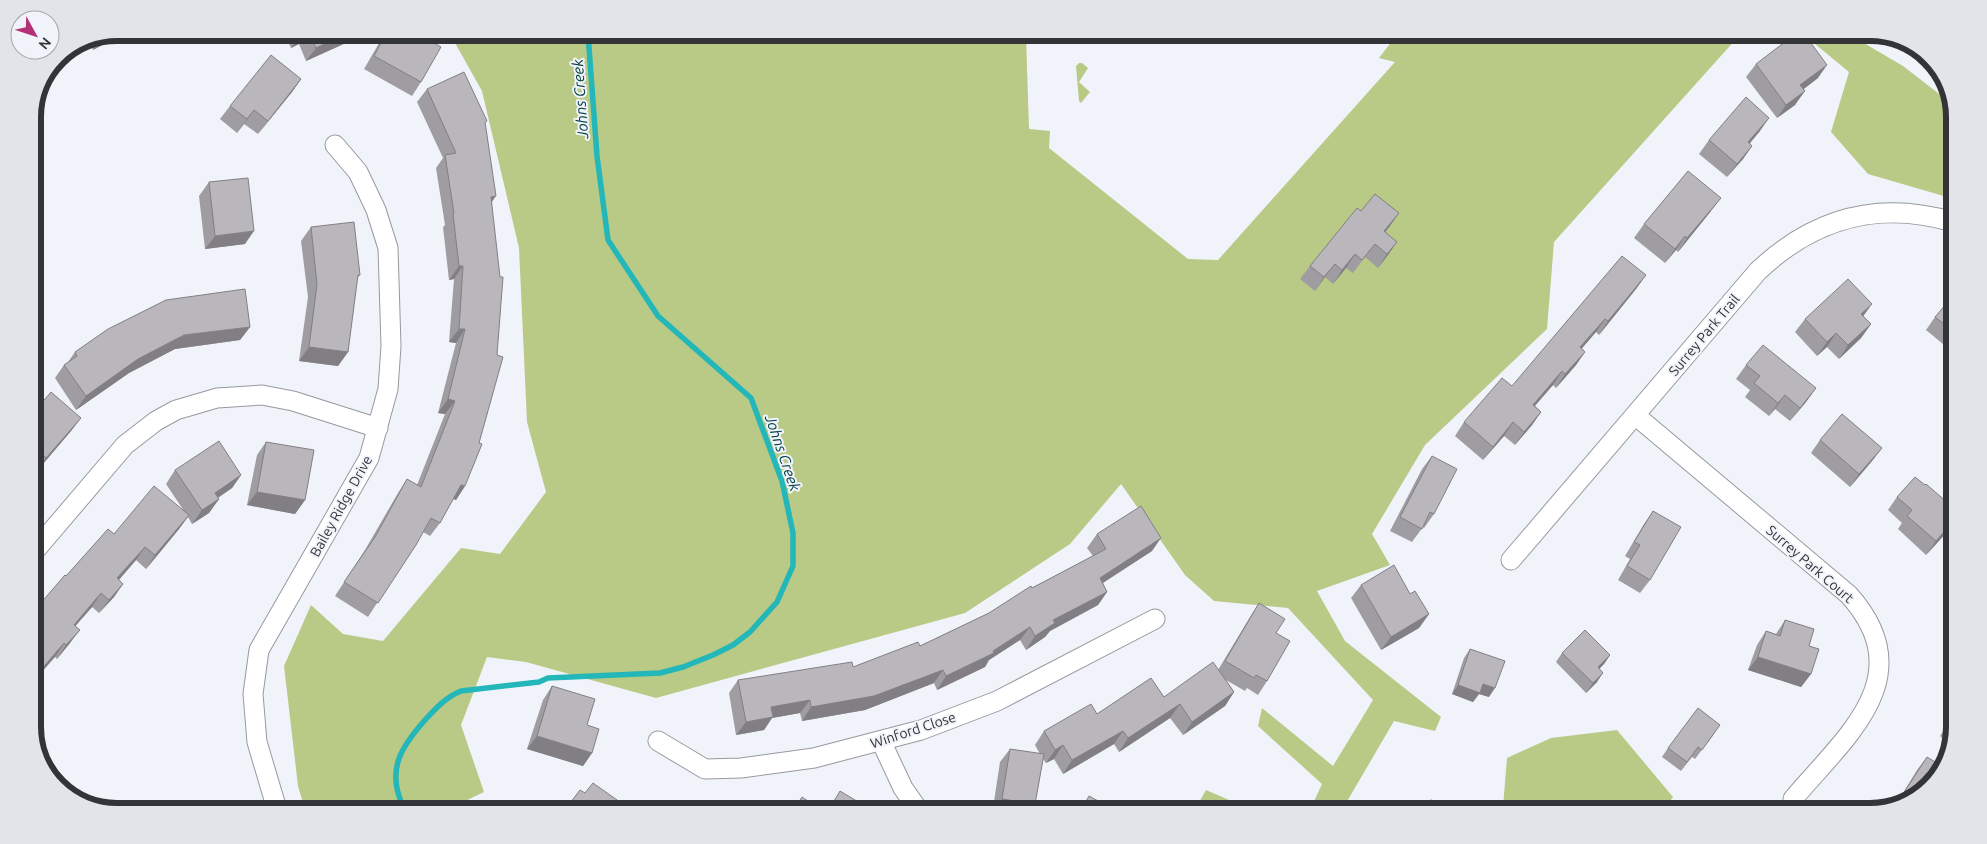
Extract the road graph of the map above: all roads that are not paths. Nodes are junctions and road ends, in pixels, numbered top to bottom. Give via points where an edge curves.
1 (335, 145) dead end
2 (1946, 220) edge
3 (1635, 415) junction
4 (378, 428) junction
5 (41, 544) edge
6 (1511, 560) dead end
7 (1155, 619) dead end
8 (658, 741) dead end
9 (881, 741) junction
10 (1793, 799) dead end
11 (275, 803) edge
12 (914, 803) edge

1 - 4 street, Bailey Ridge Drive via 358,172 376,210 388,248 391,346 388,389
2 - 3 street, Surrey Park Trail via 1911,213 1873,213 1832,222 1798,239 1758,271
3 - 6 street, Surrey Park Trail
3 - 10 street, Surrey Park Court via 1849,595 1872,629 1879,667 1870,704 1858,723
4 - 5 street via 293,400 262,395 217,398 176,410 156,420 125,445
4 - 11 street, Bailey Ridge Drive via 369,458 259,650 253,694 257,742
7 - 9 street, Winford Close via 997,701 921,730
8 - 9 street, Winford Close via 705,769 741,768 814,758
9 - 12 street

